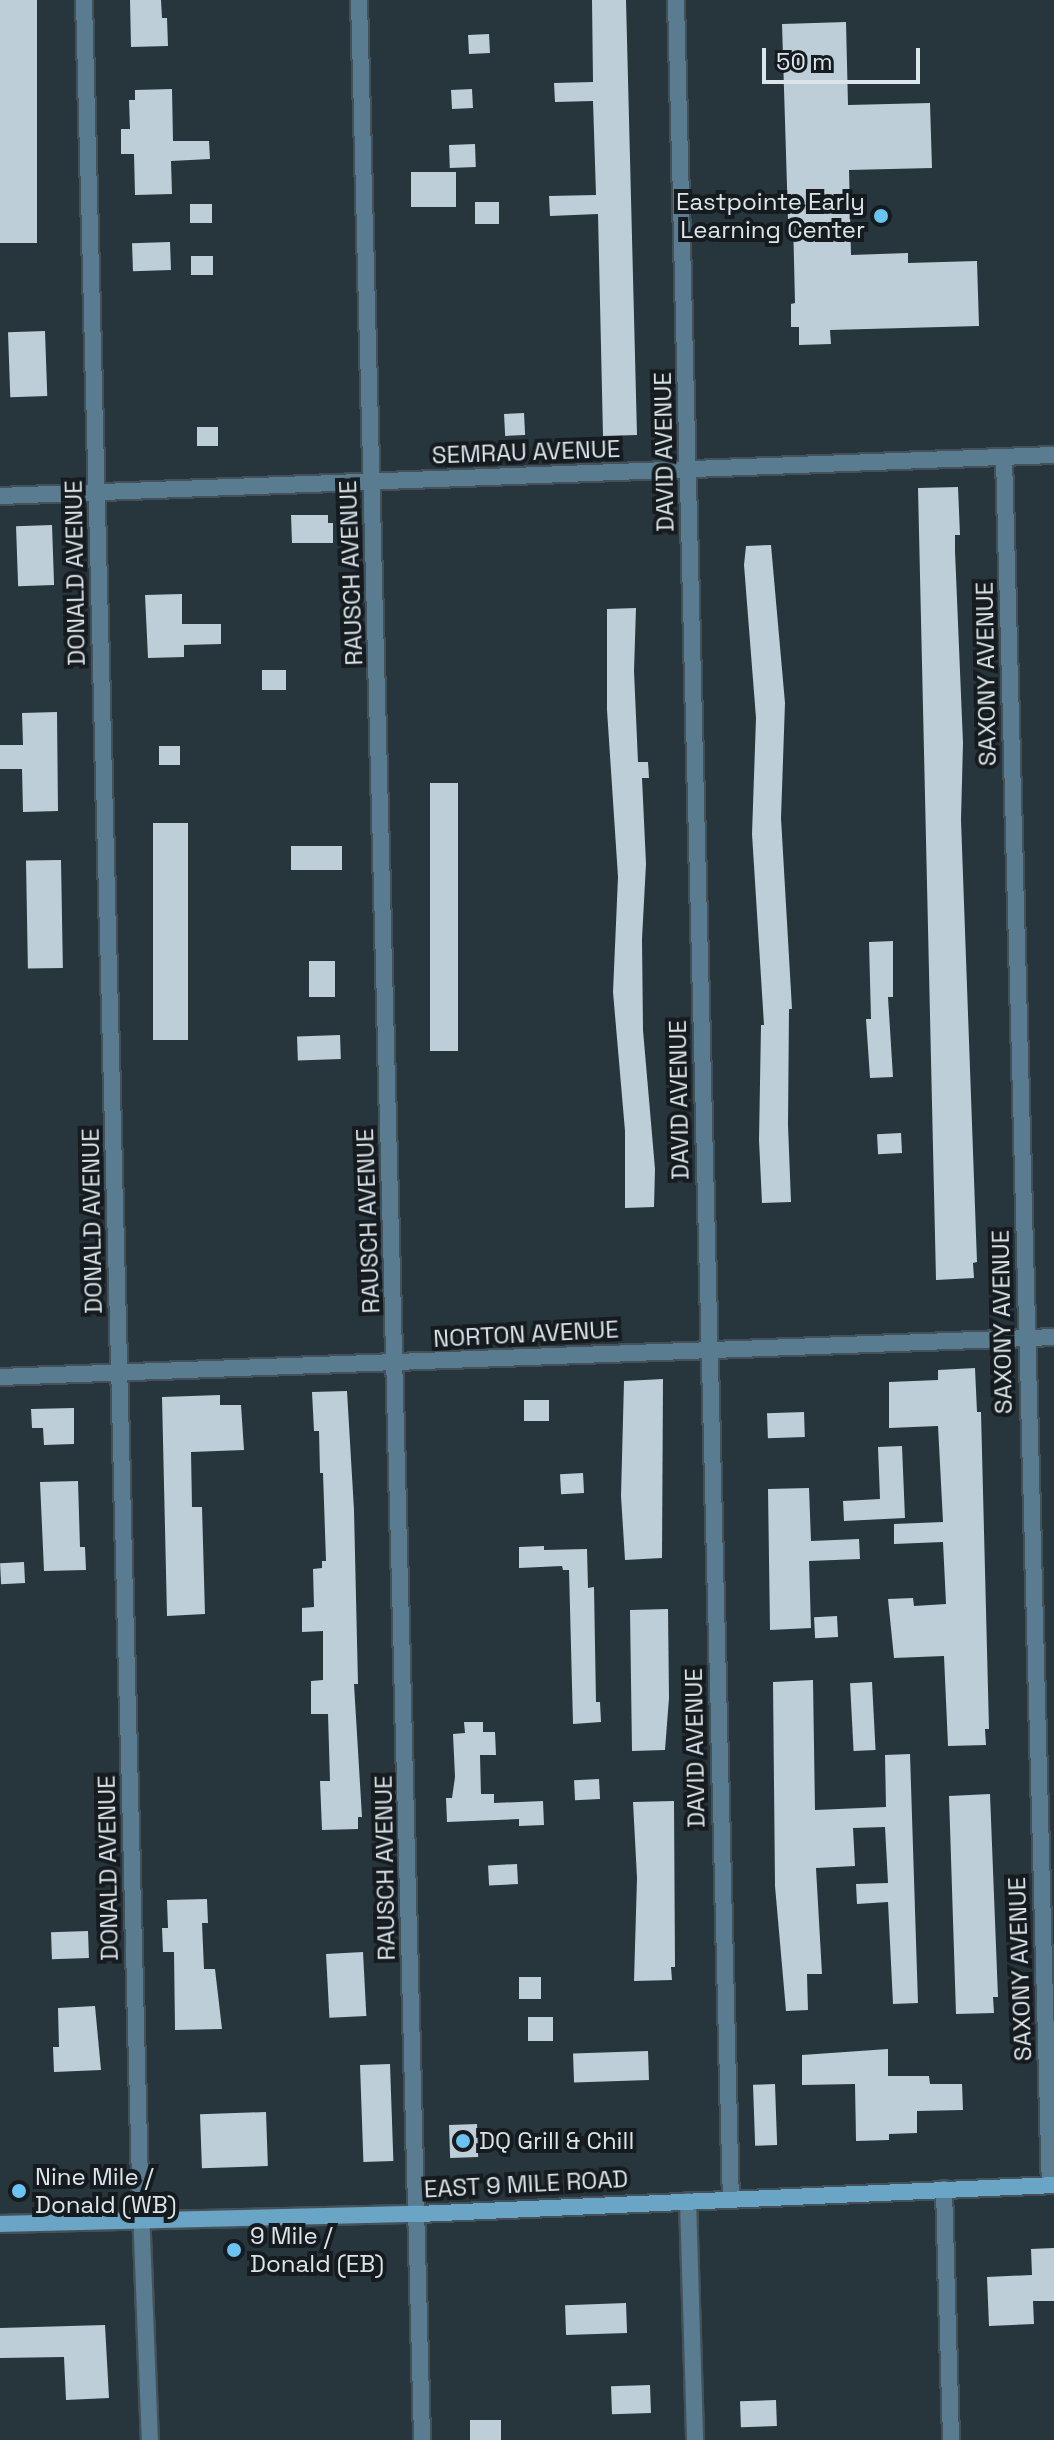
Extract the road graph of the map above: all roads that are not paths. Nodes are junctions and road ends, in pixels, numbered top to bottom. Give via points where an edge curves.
1 (84, 0) edge
2 (359, 0) edge
3 (676, 0) edge
4 (1054, 455) edge
5 (1004, 457) junction
6 (689, 469) junction
7 (373, 483) junction
8 (97, 492) junction
9 (0, 496) edge
10 (1054, 1337) edge
11 (1027, 1338) junction
12 (709, 1350) junction
13 (396, 1364) junction
14 (120, 1374) junction
15 (0, 1377) edge
16 (1052, 2185) edge
17 (944, 2189) junction
18 (731, 2198) junction
19 (688, 2201) junction
20 (419, 2214) junction
21 (144, 2223) junction
22 (0, 2224) edge
23 (150, 2440) edge
24 (422, 2440) edge
25 (695, 2440) edge
26 (951, 2440) edge

1 - 8 street, DONALD AVENUE
2 - 7 street, RAUSCH AVENUE
3 - 6 street, DAVID AVENUE
4 - 5 street, SEMRAU AVENUE
5 - 6 street, SEMRAU AVENUE
5 - 11 street, SAXONY AVENUE
6 - 7 street, SEMRAU AVENUE
6 - 12 street, DAVID AVENUE
7 - 8 street, SEMRAU AVENUE
7 - 13 street, RAUSCH AVENUE
8 - 9 street, SEMRAU AVENUE
8 - 14 street, DONALD AVENUE
10 - 11 street, NORTON AVENUE
11 - 12 street, NORTON AVENUE
11 - 16 street, SAXONY AVENUE
12 - 13 street, NORTON AVENUE
12 - 18 street, DAVID AVENUE
13 - 14 street, NORTON AVENUE
13 - 20 street, RAUSCH AVENUE
14 - 15 street, NORTON AVENUE
14 - 21 street, DONALD AVENUE
16 - 17 main road, EAST 9 MILE ROAD
17 - 18 main road, EAST 9 MILE ROAD
17 - 26 street
18 - 19 main road, EAST 9 MILE ROAD
19 - 20 main road, EAST 9 MILE ROAD
19 - 25 street
20 - 21 main road, EAST 9 MILE ROAD
20 - 24 street, RAUSCH AVENUE
21 - 22 main road, EAST 9 MILE ROAD
21 - 23 street, DONALD AVENUE

